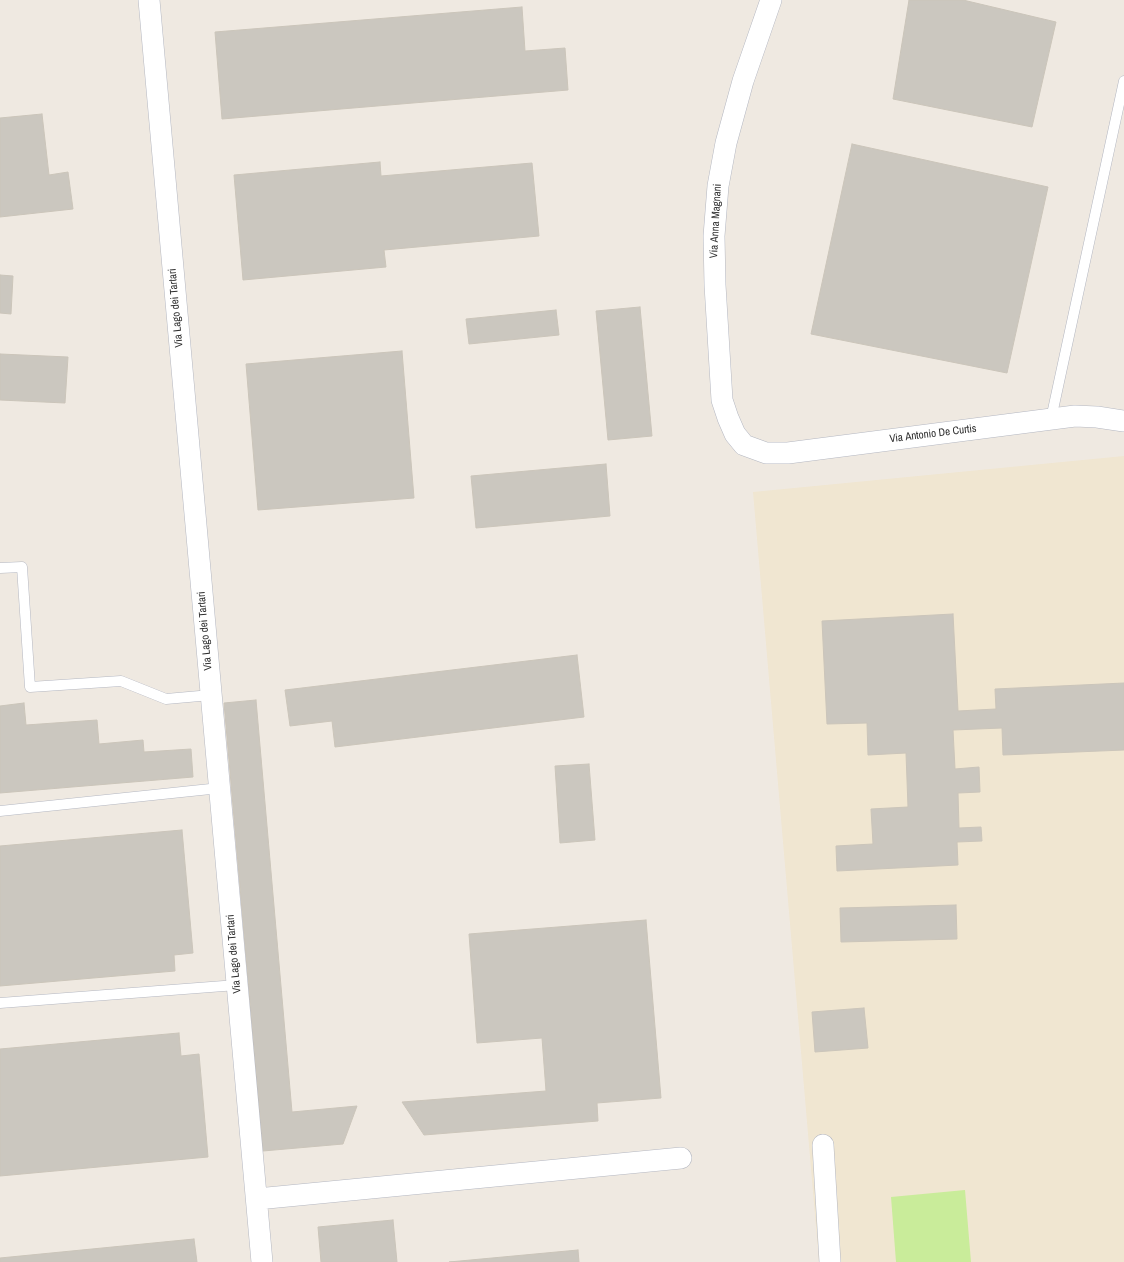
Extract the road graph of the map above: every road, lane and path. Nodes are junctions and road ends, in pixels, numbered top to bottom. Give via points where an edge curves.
1 (149, 0) edge
2 (771, 0) edge
3 (1124, 81) edge
4 (1051, 419) junction
5 (1124, 421) edge
6 (744, 445) joint
7 (0, 568) edge
8 (211, 695) junction
9 (220, 788) junction
10 (0, 811) edge
11 (237, 984) junction
12 (0, 1003) edge
13 (823, 1145) dead end
14 (681, 1158) dead end
15 (257, 1199) junction
16 (262, 1262) edge
17 (830, 1262) edge

1 - 8 street, Via Lago dei Tartari
2 - 6 street, Via Anna Magnani via 742,81 726,143 715,222 714,264 722,400 735,434
3 - 4 lane
4 - 5 street, Via Antonio De Curtis via 1075,416
4 - 6 street, Via Antonio De Curtis via 788,453 766,453
7 - 8 lane via 22,567 30,687 121,681 166,699
8 - 9 street, Via Lago dei Tartari
9 - 10 lane
9 - 11 street, Via Lago dei Tartari
11 - 12 lane
11 - 15 street, Via Lago dei Tartari
13 - 17 street
14 - 15 street
15 - 16 street, Via Lago dei Tartari

